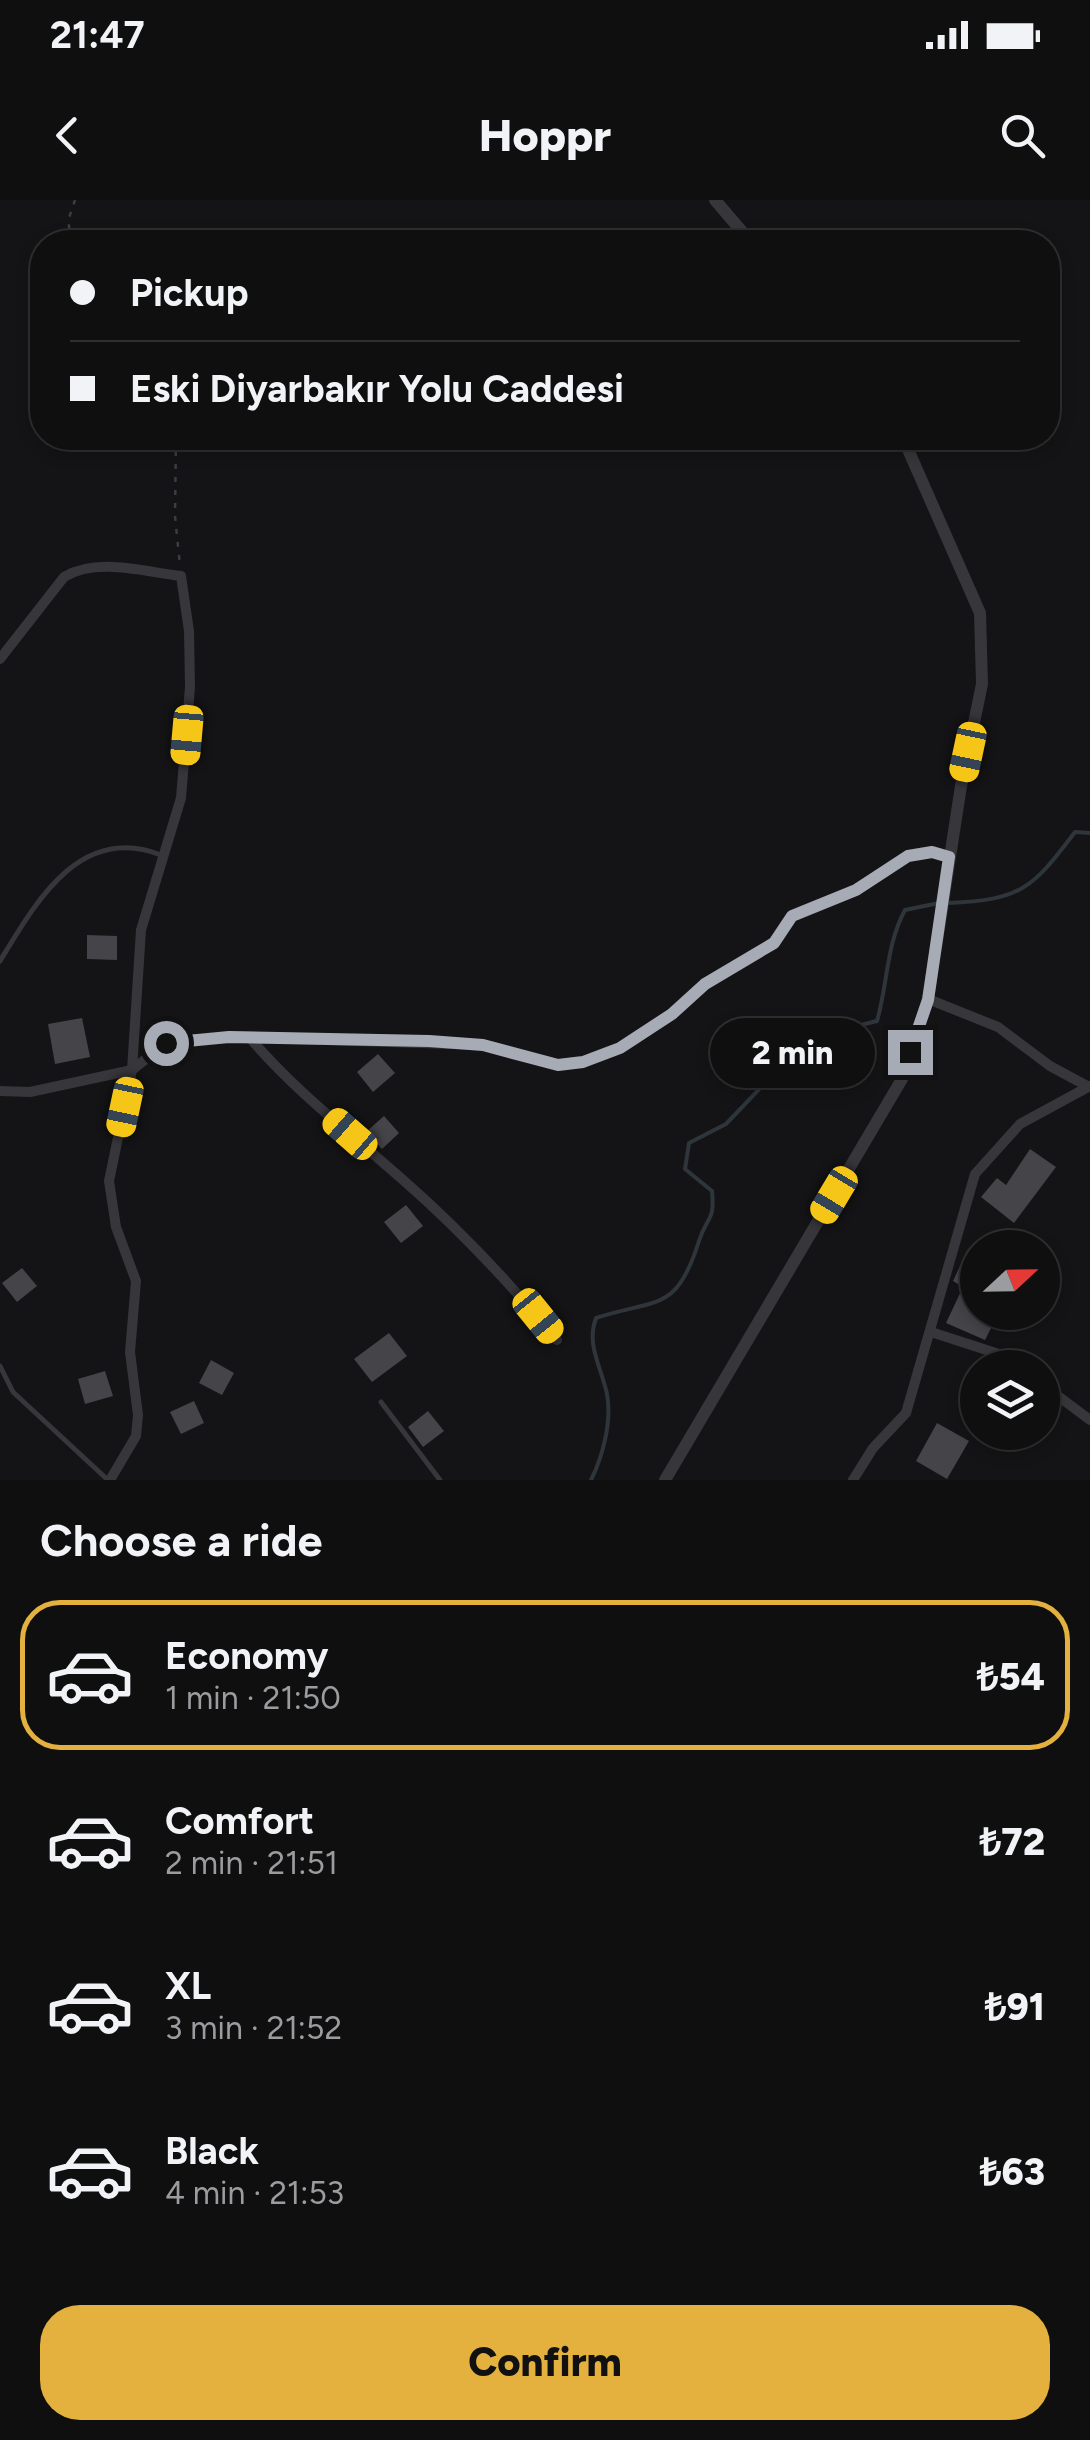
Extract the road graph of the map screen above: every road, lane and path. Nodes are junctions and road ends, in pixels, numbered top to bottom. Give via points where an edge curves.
1 (74, 200) edge
2 (715, 200) edge
3 (70, 230) edge
4 (740, 230) edge
5 (176, 450) edge
6 (908, 450) edge
7 (181, 576) junction
8 (0, 659) edge
9 (164, 856) junction
10 (949, 857) junction
11 (0, 960) edge
12 (928, 1000) junction
13 (250, 1038) junction
14 (132, 1070) junction
15 (1090, 1086) edge
16 (0, 1091) edge
17 (931, 1332) junction
18 (557, 1340) dead end
19 (986, 1350) edge
20 (0, 1366) edge
21 (1060, 1398) edge
22 (381, 1402) dead end
23 (1090, 1420) edge
24 (109, 1480) edge
25 (440, 1480) edge
26 (664, 1480) edge
27 (853, 1480) edge

1 - 3 path
2 - 4 street
5 - 7 path
6 - 10 street via 980,613 982,684
7 - 8 street via 78,570 64,578
7 - 9 street via 189,714 181,798
9 - 11 lane via 119,847 78,862 43,894
9 - 14 street via 141,930
10 - 12 street
10 - 13 street via 908,856 856,890 792,916 774,943 620,1048 583,1062 558,1065 447,1042
12 - 15 street via 998,1027
12 - 26 street via 902,1078
13 - 14 street via 166,1043
13 - 18 street via 519,1293
14 - 16 street via 30,1092
14 - 24 street via 109,1182 116,1227 136,1281 130,1352 138,1415 136,1436
15 - 17 street via 1020,1124 975,1174
17 - 19 street
17 - 27 street via 906,1413
20 - 24 lane via 13,1392
21 - 23 street
22 - 25 lane

